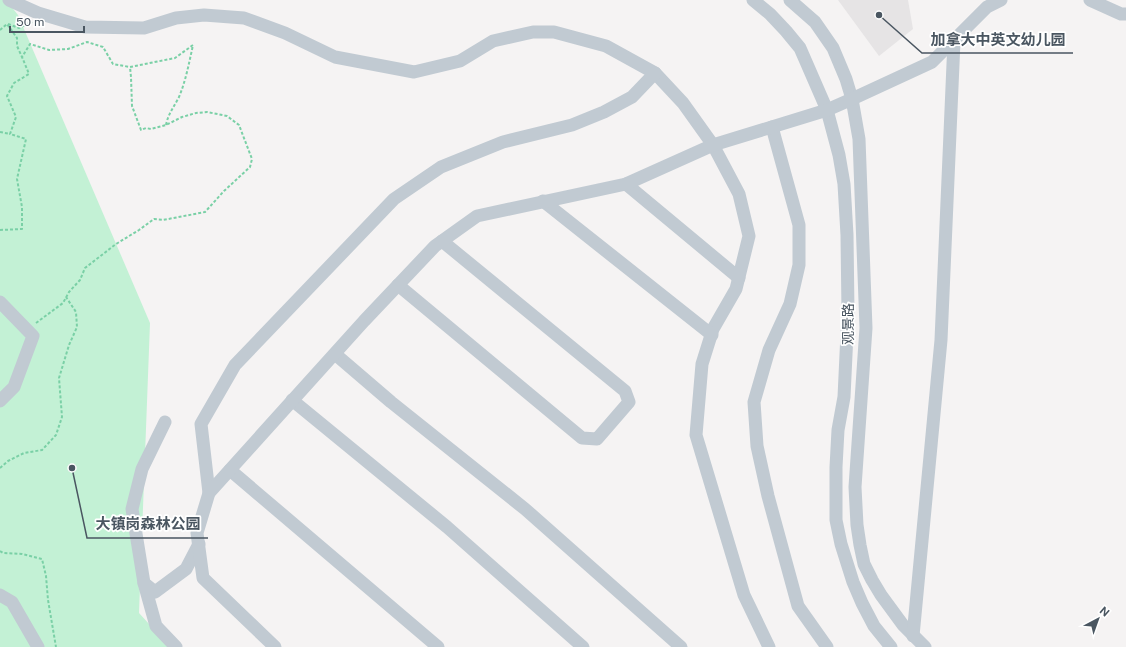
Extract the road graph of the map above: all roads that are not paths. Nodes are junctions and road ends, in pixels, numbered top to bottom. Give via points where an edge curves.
1 (9, 0) edge
2 (753, 0) edge
3 (790, 0) edge
4 (1001, 0) edge
5 (1090, 0) edge
6 (1126, 14) edge
7 (954, 41) junction
8 (654, 73) junction
9 (852, 99) junction
10 (827, 110) junction
11 (772, 127) junction
12 (713, 145) junction
13 (626, 184) junction
14 (543, 201) junction
15 (442, 241) junction
16 (739, 278) junction
17 (398, 285) junction
18 (0, 302) edge
19 (712, 334) junction
20 (335, 354) junction
21 (292, 400) junction
22 (0, 401) edge
23 (165, 422) dead end
24 (230, 470) junction
25 (209, 493) junction
26 (198, 544) junction
27 (144, 583) junction
28 (0, 595) edge
29 (913, 636) junction
30 (767, 646) edge
31 (38, 647) edge
32 (176, 647) edge
33 (275, 647) edge
34 (438, 647) edge
35 (583, 647) edge
36 (681, 647) edge
37 (827, 647) edge
38 (891, 647) edge
39 (925, 647) edge

1 - 8 street via 38,13 85,27 144,28 176,18 204,15 244,18 285,33 335,57 414,72 460,61 493,42 533,32 554,32 606,46
2 - 10 street, 观景路 via 770,14 800,48
3 - 9 street, 观景路 via 815,22 830,43
4 - 7 street via 987,8
5 - 6 street
7 - 9 street via 932,62
7 - 29 street via 941,340
8 - 12 street via 683,103
8 - 25 street via 632,97 604,112 572,125 503,142 441,167 394,200 235,365 201,424
9 - 10 street
9 - 29 street, 观景路 via 859,139 866,328 855,487 857,525 864,564 872,580 881,596
10 - 11 street
10 - 38 street, 观景路 via 844,184 847,243 848,312 844,397 838,430 836,520 841,544 862,603 874,626
11 - 12 street
11 - 37 street via 799,225 799,265 790,304 769,350 754,402 757,446 798,606
12 - 13 street
12 - 16 street via 739,194 749,236
13 - 14 street
13 - 16 street
14 - 15 street via 477,216
14 - 19 street
15 - 17 street
15 - 17 street via 625,391 630,402 597,439 582,438
16 - 19 street via 736,289
17 - 20 street
18 - 22 street via 33,336 14,387
19 - 30 street via 702,364 696,435 744,595
20 - 21 street
20 - 36 street via 525,509
21 - 24 street
21 - 35 street via 447,527
23 - 27 street via 142,469 132,509
24 - 25 street
24 - 34 street
25 - 26 street via 197,533
26 - 27 street via 186,569 154,592
26 - 33 street via 204,578
27 - 32 street via 156,626
28 - 31 street via 12,602
29 - 39 street, 观景路

